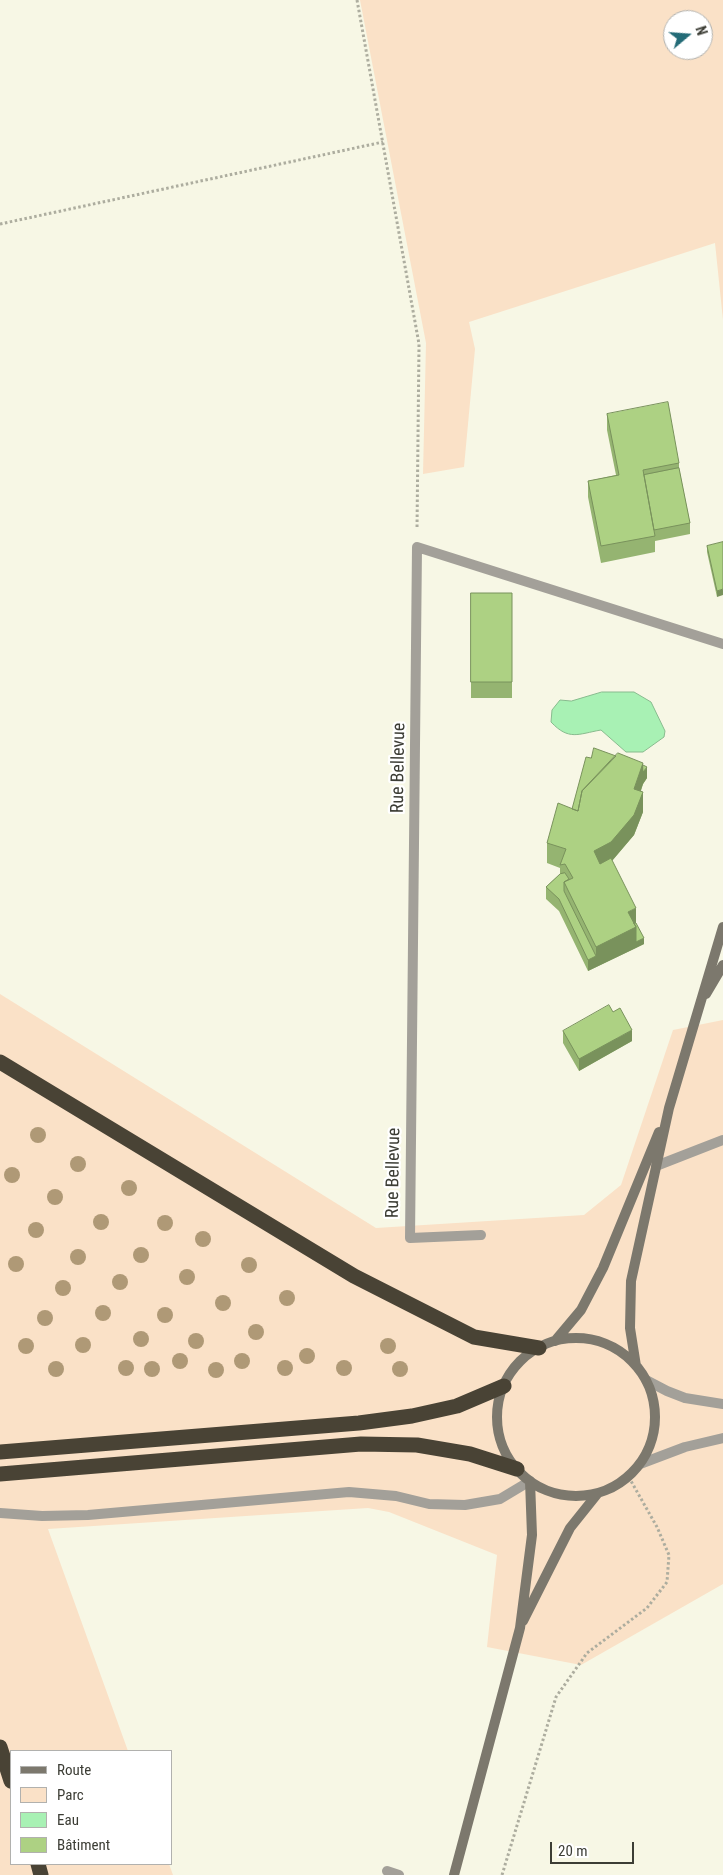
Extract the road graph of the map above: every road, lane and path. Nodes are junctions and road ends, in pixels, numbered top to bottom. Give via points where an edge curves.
1 (357, 0) edge
2 (383, 142) junction
3 (0, 224) edge
4 (417, 547) junction
5 (723, 644) edge
6 (723, 927) edge
7 (723, 965) edge
8 (697, 1010) junction
9 (0, 1062) edge
10 (668, 1108) junction
11 (723, 1140) edge
12 (656, 1166) junction
13 (481, 1235) dead end
14 (555, 1341) junction
15 (539, 1348) junction
16 (636, 1366) junction
17 (646, 1380) junction
18 (504, 1386) junction
19 (723, 1404) edge
20 (723, 1438) edge
21 (0, 1452) edge
22 (640, 1464) junction
23 (517, 1470) junction
24 (0, 1474) edge
25 (628, 1476) junction
26 (530, 1481) junction
27 (598, 1493) junction
28 (0, 1512) edge
29 (520, 1628) junction
30 (0, 1747) edge
31 (10, 1778) edge
32 (387, 1871) dead end
33 (399, 1875) edge
34 (454, 1875) edge
35 (502, 1875) edge

1 - 2 path
2 - 3 path
2 - 4 path via 420,344
4 - 5 street
4 - 13 street, Rue Bellevue via 410,1238
6 - 8 main road
7 - 8 main road
8 - 10 main road
9 - 15 highway via 354,1276 474,1337
10 - 12 main road
10 - 14 main road via 603,1268 581,1310
11 - 12 street
12 - 16 main road via 631,1281 630,1328
14 - 15 main road
14 - 16 main road via 586,1339 601,1342 626,1356
15 - 18 main road via 512,1371
16 - 17 main road
17 - 19 street via 684,1398
17 - 22 main road via 655,1414 654,1431
18 - 21 highway via 457,1406 412,1416
18 - 23 main road via 498,1421 507,1455
20 - 22 street
22 - 25 main road
23 - 24 highway via 470,1454 417,1445 361,1444
23 - 26 main road
25 - 27 main road via 614,1488
25 - 35 path via 658,1527 668,1555 667,1582 647,1608 587,1654 556,1697
26 - 27 main road via 542,1490 568,1496
26 - 28 street via 500,1499 465,1505 429,1504 396,1496 349,1492 88,1515 42,1516
26 - 29 main road via 532,1535
27 - 29 main road via 570,1528
29 - 34 main road
30 - 31 highway
32 - 33 street

